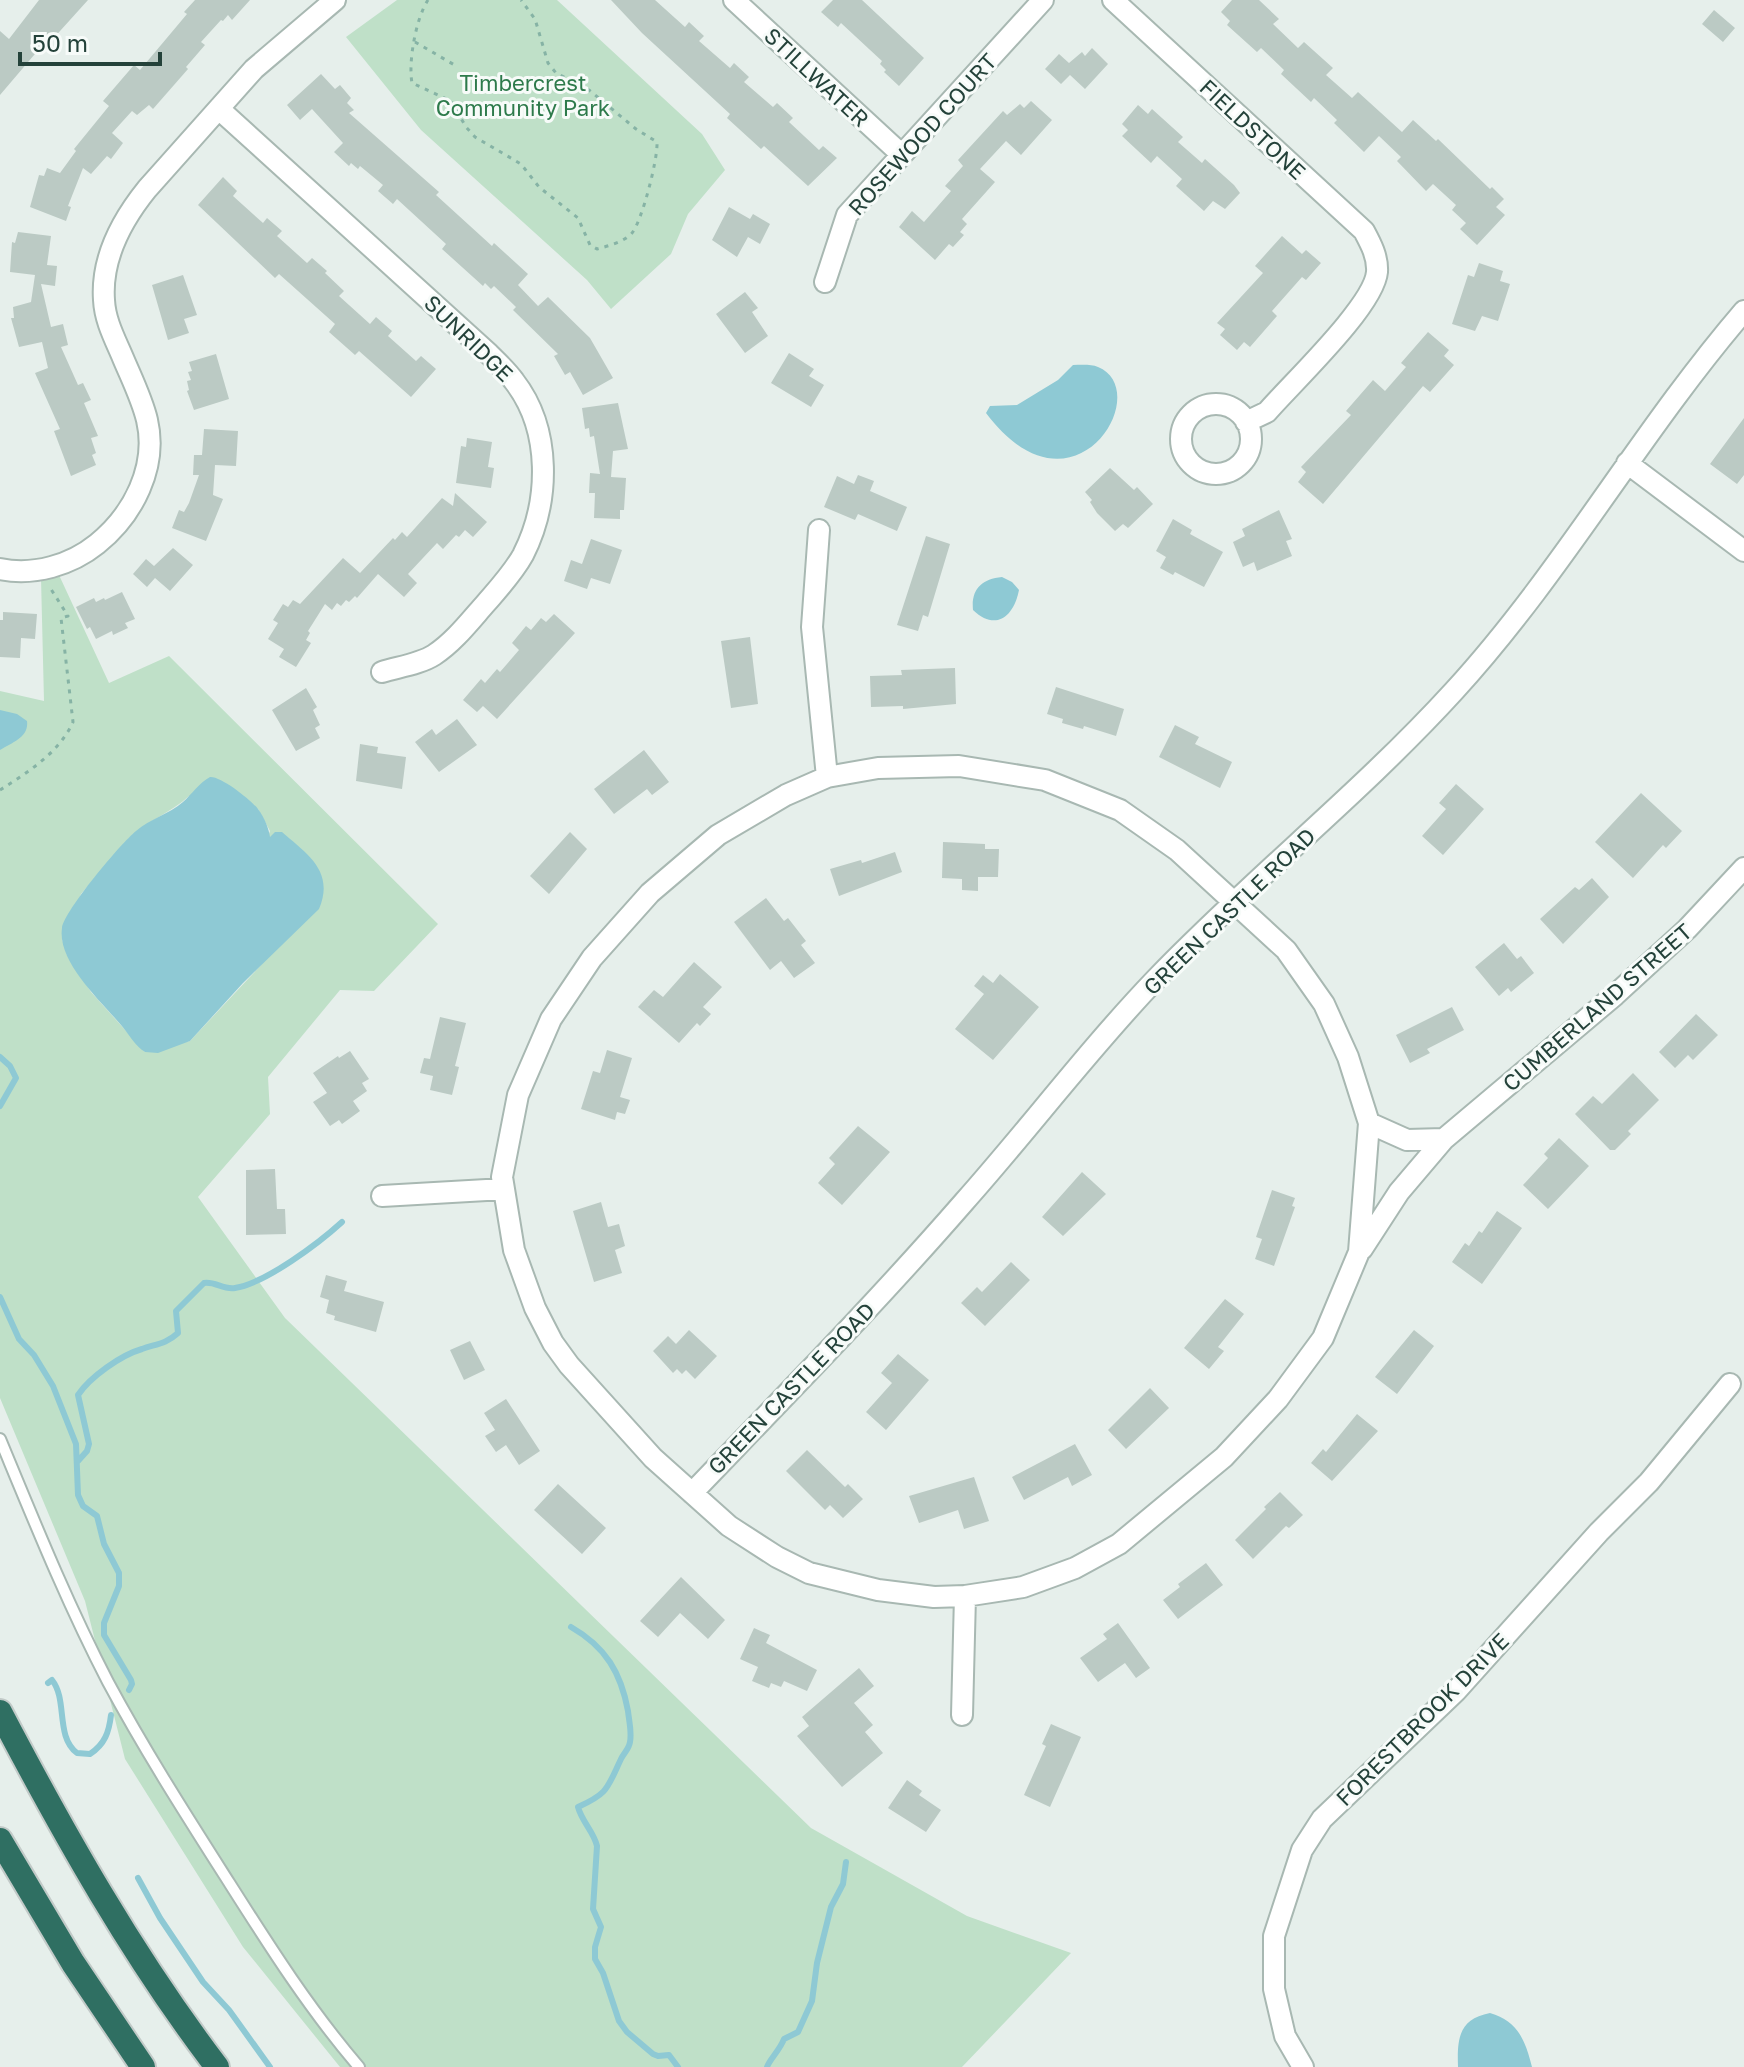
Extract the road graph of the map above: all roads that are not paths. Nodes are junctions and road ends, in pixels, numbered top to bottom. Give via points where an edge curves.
1 (335, 0) edge
2 (734, 0) edge
3 (1043, 0) edge
4 (1113, 0) edge
5 (219, 109) junction
6 (901, 154) junction
7 (825, 282) dead end
8 (1744, 311) edge
9 (1246, 422) dead end
10 (1627, 463) junction
11 (819, 530) dead end
12 (1744, 551) edge
13 (0, 569) edge
14 (382, 672) dead end
15 (827, 777) junction
16 (1744, 868) edge
17 (1236, 902) junction
18 (1369, 1123) junction
19 (1444, 1139) junction
20 (504, 1189) junction
21 (382, 1196) dead end
22 (1359, 1252) junction
23 (1730, 1384) dead end
24 (0, 1439) edge
25 (692, 1493) junction
26 (965, 1596) junction
27 (0, 1712) edge
28 (962, 1715) dead end
29 (0, 1840) edge
30 (143, 2067) edge
31 (217, 2067) edge
32 (359, 2067) edge
33 (1303, 2067) edge

1 - 5 street via 254,69
2 - 6 street, STILLWATER
3 - 6 street, ROSEWOOD COURT
4 - 9 street, FIELDSTONE via 1364,231 1373,246 1377,268 1364,304 1267,412
5 - 13 street via 130,209 109,256 106,314 148,427 143,481 131,507 86,552 30,571
5 - 14 street, SUNRIDGE via 489,354 515,381 539,433 542,497 533,531 513,570 465,627 432,656
6 - 7 street, ROSEWOOD COURT via 847,215
8 - 10 street, GREEN CASTLE ROAD
10 - 12 street
10 - 17 street, GREEN CASTLE ROAD via 1456,690
11 - 15 street via 812,627
15 - 17 street via 878,768 959,766 1045,780 1120,810 1177,850
15 - 20 street via 718,835 650,893 592,958 551,1019 518,1095
16 - 19 street, CUMBERLAND STREET via 1615,995
17 - 18 street via 1286,950 1324,1004
17 - 25 street, GREEN CASTLE ROAD via 1157,978 963,1204
18 - 19 street via 1407,1140
18 - 22 street
19 - 22 street, CUMBERLAND STREET via 1399,1192
20 - 21 street
20 - 25 street via 514,1250 553,1343 627,1430
22 - 26 street via 1323,1338 1278,1399 1224,1457 1119,1544 1075,1568 1023,1587
23 - 33 street, FORESTBROOK DRIVE via 1649,1482 1456,1691 1322,1819 1302,1850 1274,1936 1274,1989 1285,2036
24 - 32 lane via 62,1588 109,1682 258,1930
25 - 26 street via 729,1526 809,1573 878,1590
26 - 28 street
27 - 31 highway via 97,1886
29 - 30 highway

